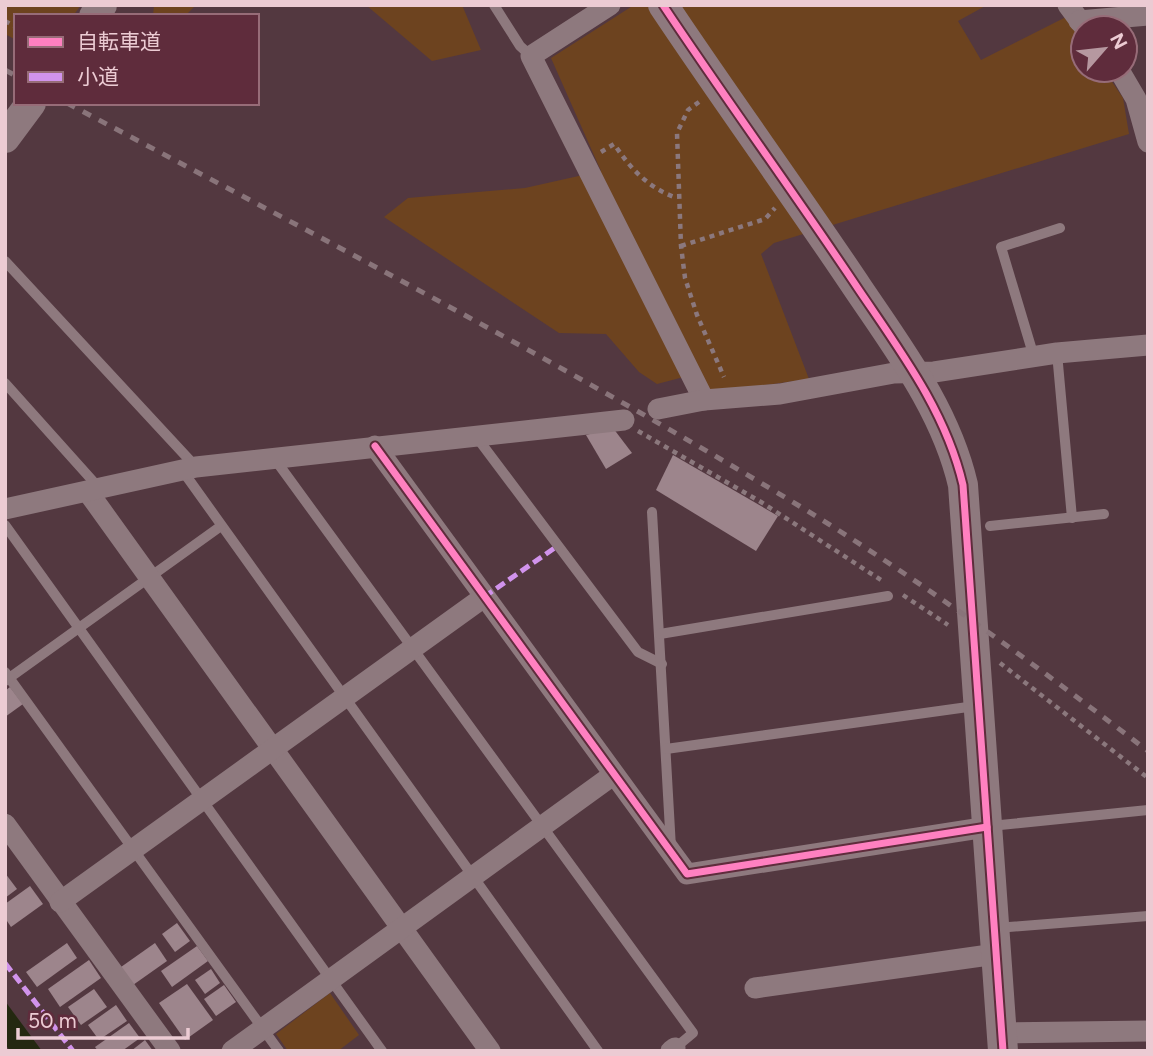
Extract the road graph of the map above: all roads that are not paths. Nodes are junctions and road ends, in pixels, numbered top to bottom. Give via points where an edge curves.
1 (494, 5) edge
2 (610, 5) edge
3 (663, 5) edge
4 (531, 56) junction
5 (1127, 84) edge
6 (30, 105) edge
7 (5, 138) edge
8 (1148, 142) edge
9 (1060, 228) dead end
10 (5, 261) edge
11 (1148, 345) edge
12 (1058, 353) junction
13 (1034, 357) junction
14 (914, 373) junction
15 (5, 383) edge
16 (701, 395) junction
17 (658, 409) dead end
18 (624, 420) dead end
19 (475, 435) junction
20 (375, 446) junction
21 (274, 458) junction
22 (189, 468) junction
23 (94, 490) junction
24 (5, 509) edge
25 (652, 512) dead end
26 (1104, 514) dead end
27 (1072, 518) junction
28 (5, 525) edge
29 (221, 526) junction
30 (990, 526) dead end
31 (150, 577) junction
32 (888, 596) dead end
33 (485, 597) junction
34 (79, 628) junction
35 (660, 634) junction
36 (414, 648) junction
37 (662, 664) junction
38 (7, 677) edge
39 (344, 698) junction
40 (979, 706) junction
41 (273, 749) junction
42 (666, 749) junction
43 (613, 775) junction
44 (202, 800) junction
45 (1148, 810) edge
46 (5, 824) edge
47 (542, 826) junction
48 (987, 827) junction
49 (133, 849) junction
50 (671, 853) junction
51 (473, 877) junction
52 (61, 902) junction
53 (1148, 916) edge
54 (402, 928) junction
55 (995, 941) junction
56 (331, 979) junction
57 (755, 988) dead end
58 (263, 1029) junction
59 (1148, 1031) edge
60 (1002, 1042) edge
61 (674, 1050) edge
62 (170, 1051) edge
63 (232, 1051) edge
64 (279, 1051) edge
65 (382, 1051) edge
66 (490, 1051) edge
67 (598, 1051) edge

1 - 4 lane
2 - 4 street
3 - 14 street
4 - 16 street
5 - 8 street
6 - 7 street
9 - 13 lane via 1001,247
10 - 22 lane
11 - 12 street
12 - 13 street
12 - 27 lane
13 - 14 street
14 - 16 street via 780,394
14 - 40 street via 954,447 963,485
15 - 23 lane
16 - 17 street
18 - 19 street
19 - 20 street
19 - 37 lane via 638,652
20 - 21 street
20 - 33 street
21 - 22 street
21 - 36 lane
22 - 23 street
22 - 29 lane
23 - 24 street
23 - 31 street
25 - 35 lane
26 - 27 lane
27 - 30 lane
28 - 34 lane
29 - 31 lane
29 - 39 lane
31 - 34 lane
31 - 41 street
32 - 35 lane
33 - 36 street
33 - 43 street
34 - 38 lane
34 - 44 lane
35 - 37 lane
36 - 39 street
36 - 47 lane
37 - 42 lane
38 - 49 lane
39 - 41 street
39 - 51 lane
40 - 42 lane
40 - 48 street
41 - 44 street
41 - 54 street
42 - 50 lane
43 - 47 street
43 - 50 street
44 - 49 street
44 - 56 lane
45 - 48 lane
46 - 52 street
47 - 51 street
47 - 61 lane via 693,1033
48 - 50 street via 687,874
48 - 55 street
49 - 52 street
49 - 58 lane
51 - 54 street
51 - 67 lane
52 - 62 street
53 - 55 lane
54 - 56 street
54 - 66 street
55 - 57 street
55 - 60 street
56 - 58 street
56 - 65 lane
58 - 63 street
58 - 64 lane
59 - 60 street

